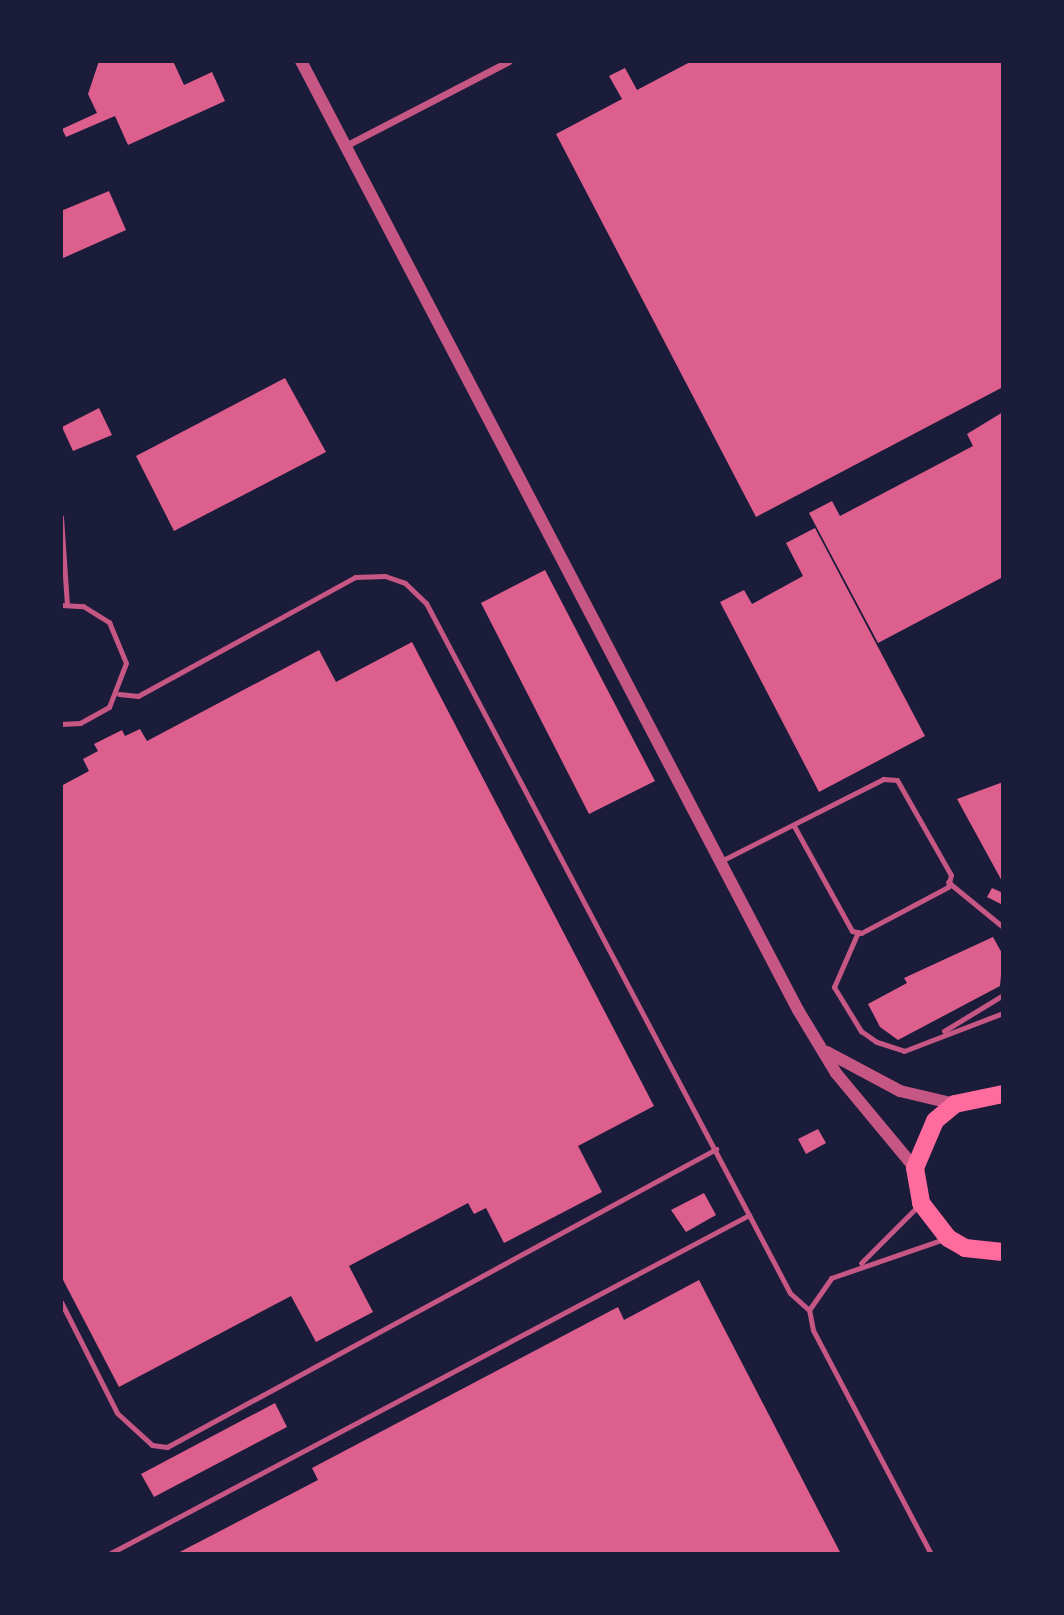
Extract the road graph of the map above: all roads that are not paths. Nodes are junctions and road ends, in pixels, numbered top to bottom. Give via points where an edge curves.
1 (301, 61) edge
2 (509, 61) edge
3 (347, 145) junction
4 (61, 517) edge
5 (64, 604) edge
6 (119, 694) junction
7 (61, 724) edge
8 (794, 826) junction
9 (721, 861) junction
10 (948, 883) junction
11 (1003, 927) edge
12 (858, 932) junction
13 (1003, 995) edge
14 (1003, 1013) edge
15 (944, 1031) junction
16 (823, 1049) junction
17 (1003, 1094) edge
18 (955, 1104) junction
19 (716, 1149) junction
20 (915, 1168) junction
21 (921, 1203) junction
22 (749, 1215) junction
23 (948, 1238) junction
24 (998, 1256) edge
25 (861, 1263) junction
26 (61, 1302) edge
27 (809, 1310) junction
28 (109, 1554) edge
29 (931, 1554) edge

1 - 3 street
2 - 3 street
3 - 9 street
4 - 5 lane
5 - 6 lane via 97,612 118,634 126,663
6 - 7 lane via 96,717
6 - 19 lane via 138,695 355,577 385,576 405,583 426,603
8 - 9 lane
8 - 10 lane via 883,779 897,780 951,875
8 - 12 lane
9 - 16 street
10 - 11 lane
10 - 12 lane
12 - 15 lane via 834,987 861,1031 904,1051
13 - 15 lane
14 - 15 lane via 961,1034
16 - 18 street via 900,1091
16 - 20 street
17 - 18 main road
18 - 20 main road via 928,1132
19 - 22 lane
19 - 26 lane via 167,1447 152,1445 123,1421
20 - 21 main road
21 - 23 main road
21 - 25 lane
22 - 27 lane via 790,1293
22 - 28 lane
23 - 24 main road
23 - 25 lane via 881,1263
25 - 27 lane via 826,1283
27 - 29 lane via 813,1330

